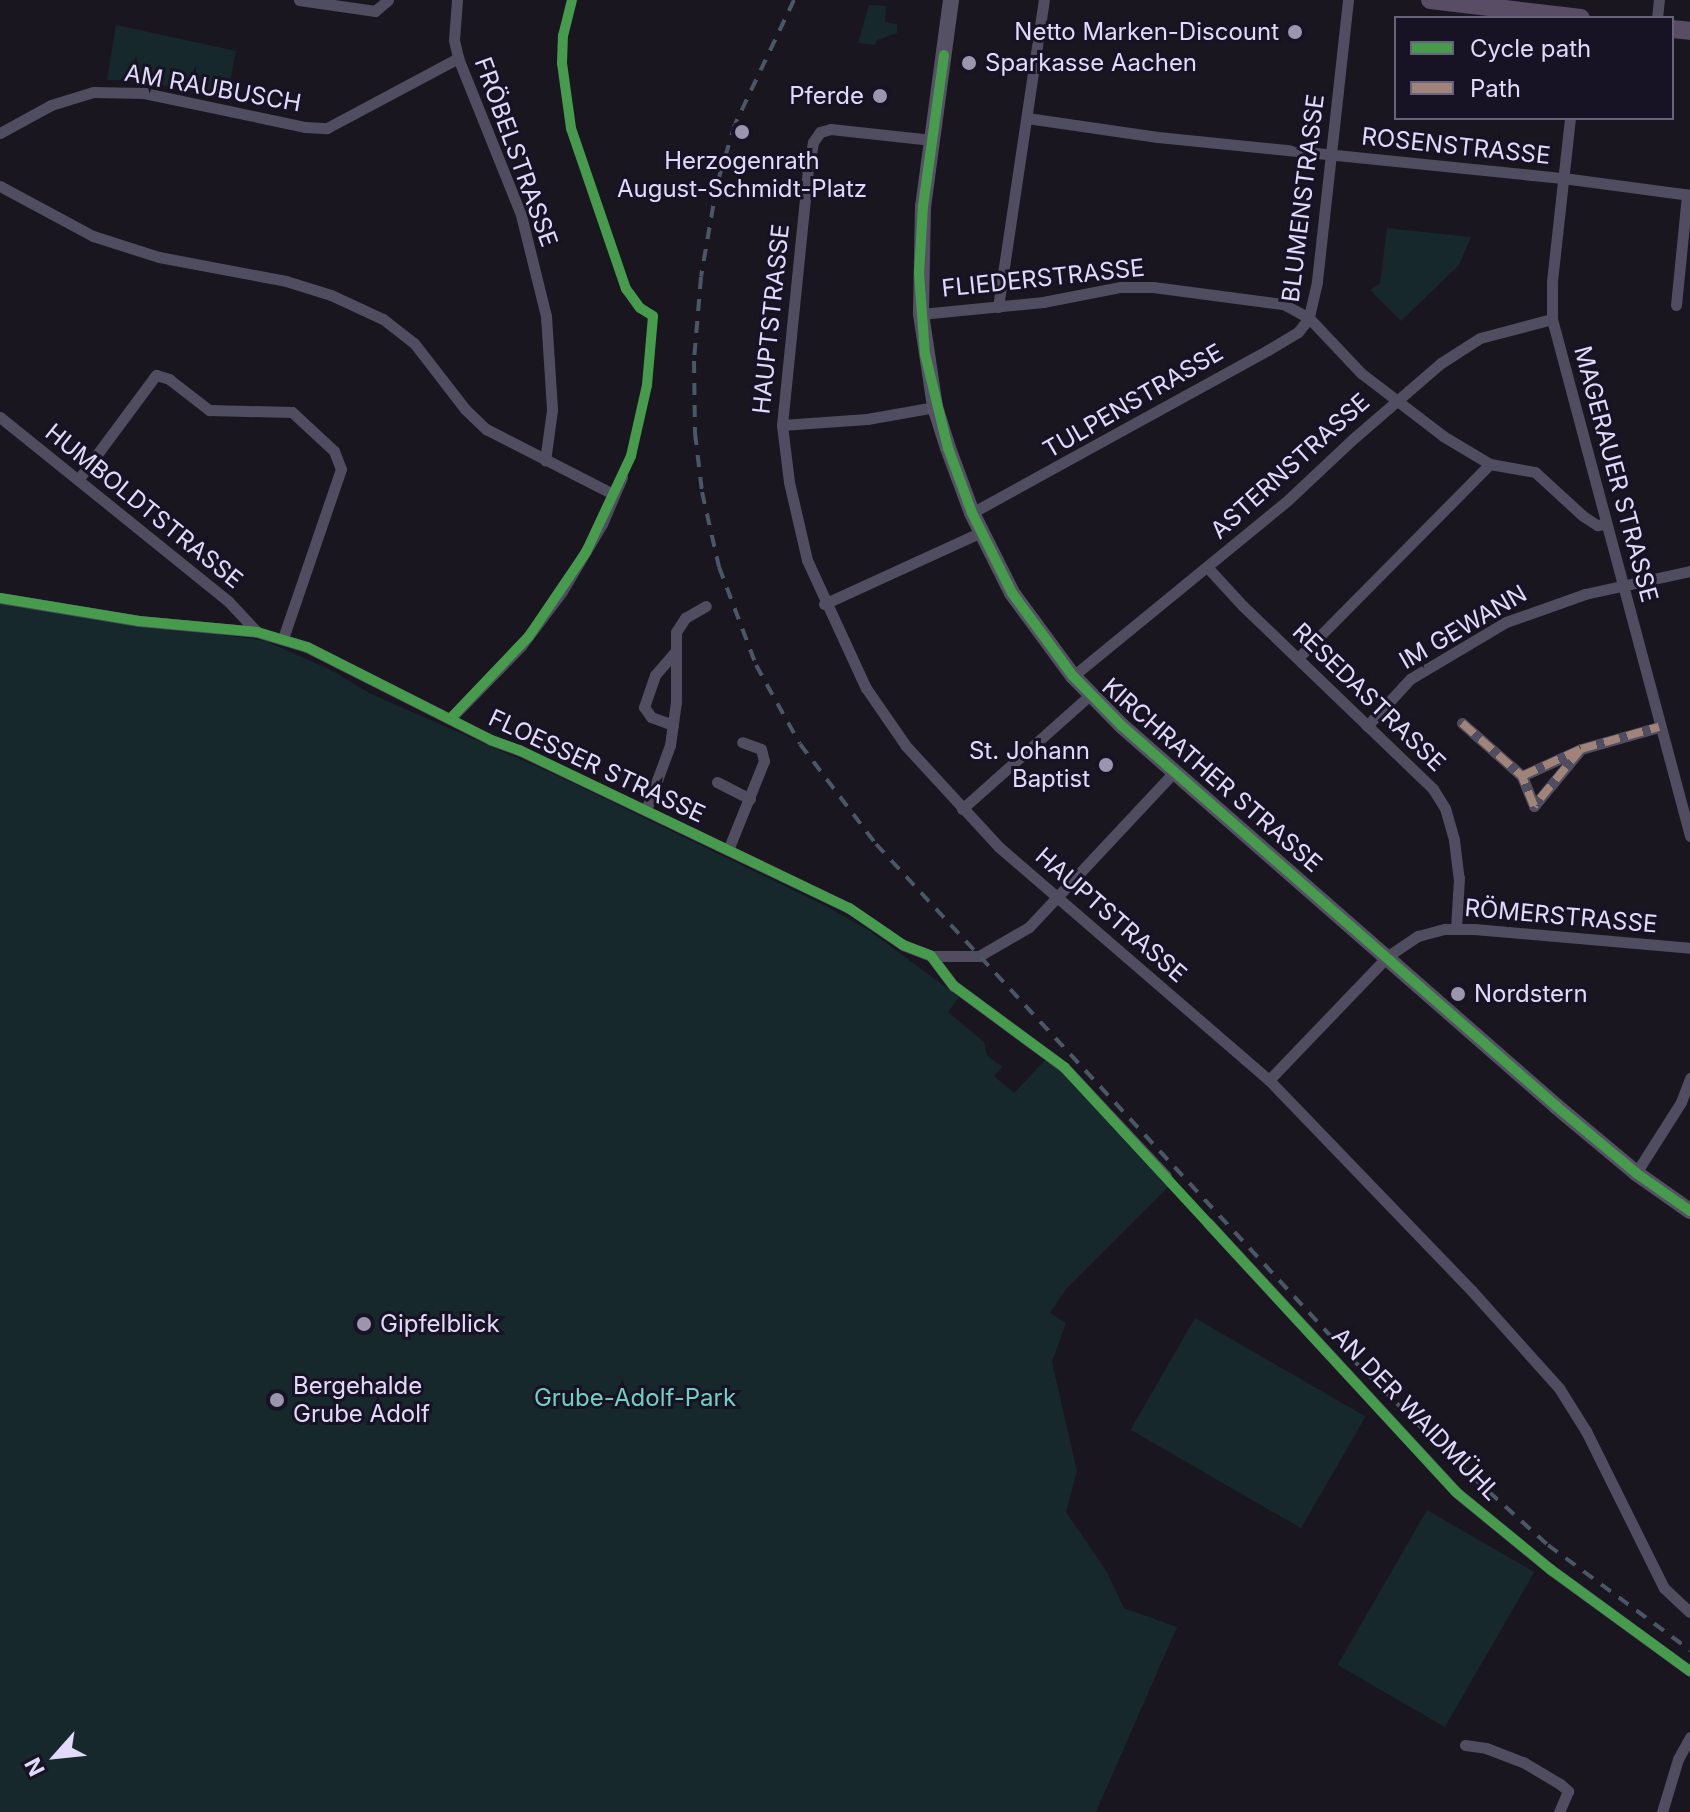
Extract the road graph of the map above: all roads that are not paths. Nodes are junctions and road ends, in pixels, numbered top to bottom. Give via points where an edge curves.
1 (299, 0) edge
2 (388, 0) edge
3 (457, 0) edge
4 (951, 0) edge
5 (1044, 0) edge
6 (1348, 0) edge
7 (1430, 0) edge
8 (1564, 16) edge
9 (458, 58) junction
10 (1027, 118) junction
11 (1570, 120) edge
12 (0, 133) edge
13 (932, 140) junction
14 (1332, 155) junction
15 (1563, 178) junction
16 (0, 186) edge
17 (1688, 195) edge
18 (1676, 305) dead end
19 (998, 307) junction
20 (921, 314) junction
21 (1309, 318) junction
22 (1552, 319) junction
23 (1398, 399) junction
24 (935, 407) junction
25 (0, 417) edge
26 (782, 425) junction
27 (545, 461) junction
28 (1490, 464) junction
29 (622, 477) dead end
30 (78, 480) junction
31 (613, 494) junction
32 (972, 513) junction
33 (1606, 524) junction
34 (981, 532) junction
35 (1208, 568) junction
36 (1690, 571) edge
37 (1623, 585) junction
38 (0, 598) edge
39 (824, 604) junction
40 (706, 606) dead end
41 (257, 632) junction
42 (283, 638) junction
43 (675, 652) junction
44 (1298, 658) junction
45 (1073, 676) junction
46 (1090, 695) junction
47 (450, 719) junction
48 (1462, 723) dead end
49 (673, 725) junction
50 (1367, 726) junction
51 (1659, 727) junction
52 (742, 742) dead end
53 (1581, 749) junction
54 (1173, 773) junction
55 (1522, 776) junction
56 (717, 782) dead end
57 (750, 799) junction
58 (962, 809) junction
59 (646, 810) junction
60 (1690, 836) edge
61 (728, 850) junction
62 (1059, 897) junction
63 (1456, 929) junction
64 (1690, 948) edge
65 (931, 956) junction
66 (1388, 956) junction
67 (1690, 1078) edge
68 (1269, 1080) junction
69 (1685, 1104) edge
70 (1636, 1173) junction
71 (1166, 1176) dead end
72 (1690, 1211) edge
73 (1208, 1223) dead end
74 (1690, 1612) edge
75 (1690, 1671) edge
76 (1690, 1737) edge
77 (1465, 1745) dead end
78 (1559, 1812) edge
79 (1662, 1812) edge

1 - 2 street via 375,11
3 - 9 street, FRÖBELSTRASSE
4 - 13 main road, KIRCHRATHER STRASSE
5 - 10 street
6 - 14 street, BLUMENSTRASSE
7 - 8 main road
9 - 12 street, AM RAUBUSCH via 327,128 144,93 93,92 51,105
9 - 27 street, FRÖBELSTRASSE via 521,215 546,316 552,410
10 - 14 street, ROSENSTRASSE
10 - 19 street
11 - 15 street, MAGERAUER STRASSE
13 - 20 main road, KIRCHRATHER STRASSE via 920,260
13 - 26 street, HAUPTSTRASSE via 831,129 820,132 813,142
14 - 15 street, ROSENSTRASSE
14 - 21 street, BLUMENSTRASSE
15 - 17 street, ROSENSTRASSE
15 - 22 street, MAGERAUER STRASSE
16 - 27 street via 93,236 159,257 286,281 383,319 414,343 486,429
17 - 18 street
19 - 20 street, FLIEDERSTRASSE
19 - 21 street, FLIEDERSTRASSE via 1120,287 1153,287 1283,304
20 - 24 main road, KIRCHRATHER STRASSE
21 - 23 street, BLUMENSTRASSE via 1361,373
21 - 32 street, TULPENSTRASSE via 1288,338
22 - 23 street, ASTERNSTRASSE via 1480,338
22 - 33 street, MAGERAUER STRASSE
23 - 28 street, BLUMENSTRASSE via 1443,436
23 - 35 street, ASTERNSTRASSE
24 - 26 street
24 - 32 main road, KIRCHRATHER STRASSE
25 - 30 street, HUMBOLDTSTRASSE
26 - 39 street, HAUPTSTRASSE via 807,560
27 - 31 street
28 - 33 street, BLUMENSTRASSE via 1535,472 1583,516
28 - 44 street
29 - 31 street
30 - 41 street, HUMBOLDTSTRASSE via 229,602
30 - 42 street via 156,375 209,410 292,412 334,451 341,469
31 - 47 street via 586,552 529,636
32 - 34 main road, KIRCHRATHER STRASSE
33 - 37 street, MAGERAUER STRASSE
34 - 39 street
34 - 45 main road, KIRCHRATHER STRASSE via 1012,593
35 - 44 street, RESEDASTRASSE
35 - 45 street, ASTERNSTRASSE
36 - 37 street, IM GEWANN
37 - 50 street, IM GEWANN via 1506,622 1410,679
37 - 51 street, MAGERAUER STRASSE
38 - 41 street, FLOESSER STRASSE via 139,621
39 - 58 street, HAUPTSTRASSE via 866,688 906,746
40 - 43 street via 680,624
41 - 42 street, FLOESSER STRASSE
42 - 47 street, FLOESSER STRASSE
43 - 49 street
43 - 49 street via 655,675 644,707 651,717
44 - 50 street, RESEDASTRASSE
45 - 46 main road, KIRCHRATHER STRASSE
46 - 54 main road, KIRCHRATHER STRASSE
46 - 58 street
47 - 59 street, FLOESSER STRASSE
48 - 55 street
49 - 59 street
50 - 63 street, RESEDASTRASSE via 1419,773 1445,808 1459,878
51 - 53 street
51 - 60 street, MAGERAUER STRASSE
52 - 57 street via 765,754
53 - 55 street
53 - 55 street via 1534,806
54 - 62 street, FLOESSER STRASSE
54 - 66 main road, KIRCHRATHER STRASSE
56 - 57 street
57 - 61 street
58 - 62 street, HAUPTSTRASSE
59 - 61 street, FLOESSER STRASSE
61 - 65 street, FLOESSER STRASSE via 849,908 903,945
62 - 65 street, FLOESSER STRASSE via 1029,927 993,951 958,959
62 - 68 street, HAUPTSTRASSE
63 - 64 street, RÖMERSTRASSE
63 - 66 street, RÖMERSTRASSE via 1418,936
65 - 71 street via 954,986 1064,1067
66 - 68 street, RÖMERSTRASSE
66 - 70 main road, KIRCHRATHER STRASSE
67 - 69 street
68 - 74 street, HAUPTSTRASSE via 1559,1388 1664,1588
69 - 70 street
70 - 72 main road, KIRCHRATHER STRASSE
73 - 75 street, AN DER WAIDMÜHL via 1456,1492 1550,1569
76 - 79 street
77 - 78 street via 1523,1762 1568,1791

